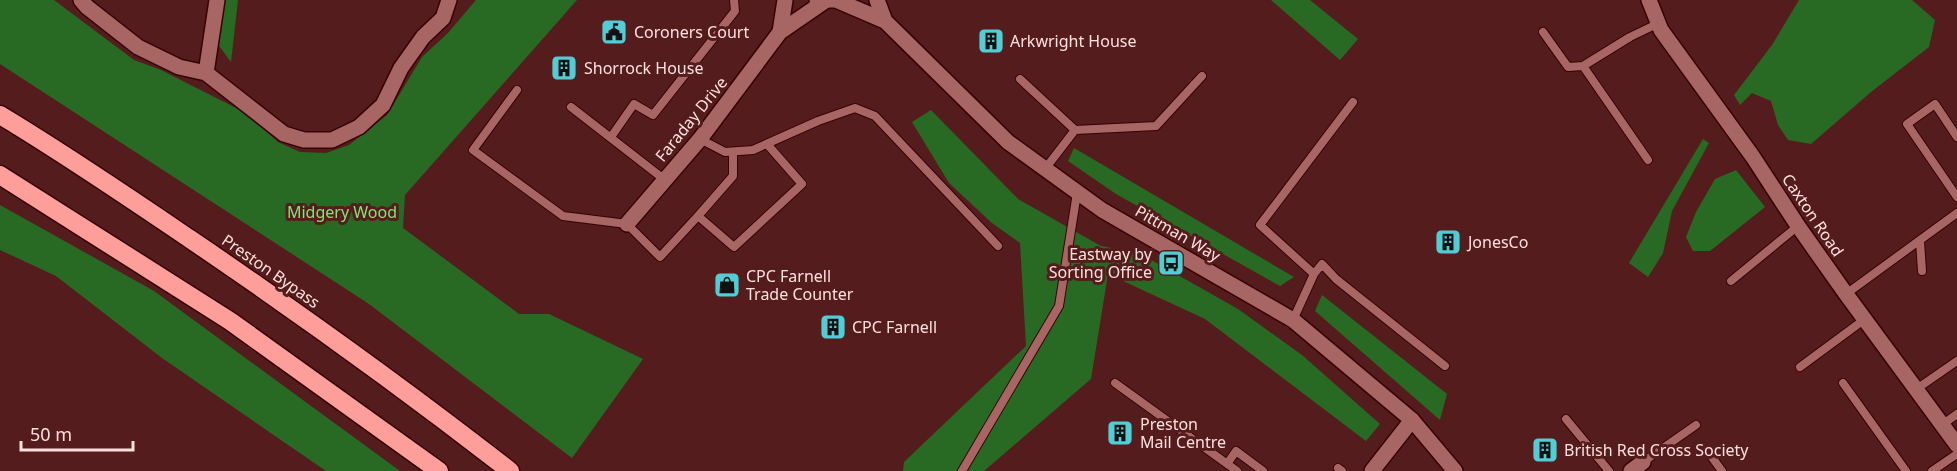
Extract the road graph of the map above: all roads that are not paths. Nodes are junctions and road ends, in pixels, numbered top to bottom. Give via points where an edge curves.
1 (81, 0) edge
2 (217, 0) edge
3 (449, 0) edge
4 (734, 0) edge
5 (785, 0) edge
6 (828, 0) edge
7 (877, 0) edge
8 (1649, 0) edge
9 (885, 21) junction
10 (1659, 23) junction
11 (1543, 32) dead end
12 (780, 33) junction
13 (1583, 66) junction
14 (206, 73) junction
15 (1202, 76) dead end
16 (1020, 79) dead end
17 (517, 90) dead end
18 (1353, 102) dead end
19 (571, 107) dead end
20 (0, 115) edge
21 (1076, 130) junction
22 (611, 137) junction
23 (1957, 137) edge
24 (700, 139) junction
25 (767, 144) junction
26 (733, 152) junction
27 (1648, 160) dead end
28 (1045, 169) junction
29 (0, 175) edge
30 (665, 180) junction
31 (1077, 193) junction
32 (1957, 197) edge
33 (1957, 213) edge
34 (698, 216) junction
35 (627, 224) junction
36 (1798, 226) junction
37 (1920, 241) junction
38 (998, 246) dead end
39 (1922, 271) dead end
40 (1314, 274) junction
41 (1731, 280) dead end
42 (1846, 294) junction
43 (1865, 319) junction
44 (1293, 320) junction
45 (1957, 361) edge
46 (1445, 366) dead end
47 (1800, 367) dead end
48 (1115, 383) dead end
49 (1843, 383) dead end
50 (1915, 390) junction
51 (1957, 414) edge
52 (1566, 419) dead end
53 (1412, 420) junction
54 (1696, 425) dead end
55 (1942, 425) junction
56 (1957, 445) edge
57 (1706, 449) dead end
58 (1957, 454) edge
59 (1227, 464) junction
60 (1637, 467) edge
61 (439, 471) edge
62 (510, 471) edge
63 (962, 471) edge
64 (1237, 471) edge
65 (1263, 471) edge
66 (1372, 471) edge
67 (1455, 471) edge
68 (1609, 471) edge
69 (1722, 471) edge
70 (1906, 471) edge
71 (1932, 471) edge

1 - 14 street via 138,47 178,67
2 - 14 street
3 - 14 street via 443,18 423,37 401,68 382,105 359,127 332,140 304,140 284,134
4 - 22 lane via 735,10 653,115 634,104
5 - 12 street, Faraday Drive
6 - 9 street, Pittman Way
6 - 12 street, Faraday Drive
7 - 9 street, Pittman Way
8 - 10 street, Caxton Road
9 - 28 street, Pittman Way via 1008,142
10 - 13 lane
10 - 36 street, Caxton Road
11 - 13 lane via 1568,67
12 - 24 street, Faraday Drive
13 - 27 lane
15 - 21 lane via 1156,126
16 - 21 lane
17 - 35 lane via 473,150 562,216
18 - 40 lane via 1260,225
19 - 22 lane
20 - 62 highway, Preston Bypass via 262,288 426,405
21 - 28 lane
22 - 30 lane
23 - 32 lane via 1935,104 1907,124
24 - 26 lane
24 - 30 street, Faraday Drive
25 - 26 lane
25 - 34 lane via 802,184 734,247
25 - 38 lane via 855,108 875,116
26 - 34 lane via 733,176
28 - 31 street, Pittman Way
29 - 61 highway via 230,321
30 - 35 street, Faraday Drive
31 - 44 street, Pittman Way
31 - 63 lane via 1059,306
33 - 37 lane
34 - 35 lane via 660,257
36 - 41 lane
36 - 42 street, Caxton Road
37 - 39 lane
37 - 42 lane
40 - 44 lane
40 - 46 lane via 1322,264
42 - 43 street, Caxton Road
43 - 47 lane
43 - 50 street, Caxton Road
44 - 53 street, Pittman Way
45 - 50 lane
48 - 59 lane
49 - 70 lane
50 - 55 street, Caxton Road
51 - 55 lane
52 - 68 lane
53 - 66 street
53 - 67 street, Pittman Way
54 - 60 lane
55 - 56 street, Caxton Road
57 - 69 lane
58 - 71 lane
59 - 64 lane
59 - 65 lane via 1236,451

